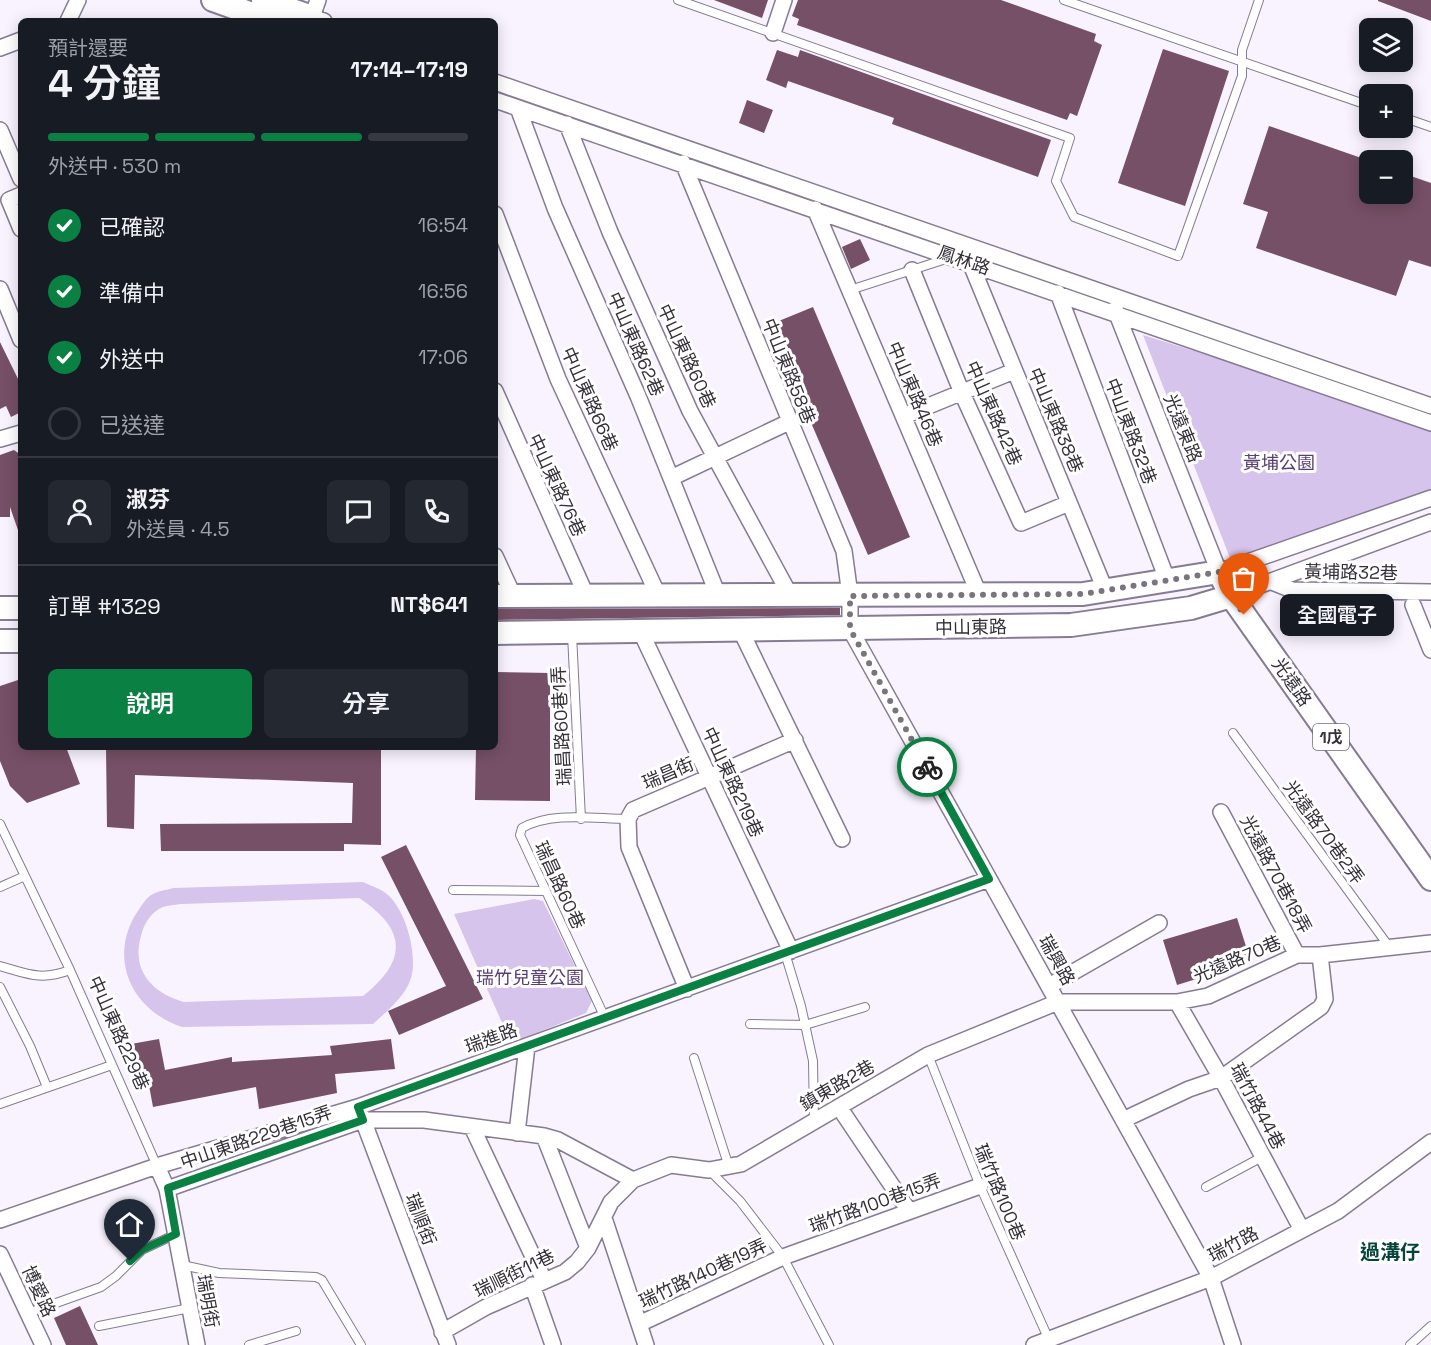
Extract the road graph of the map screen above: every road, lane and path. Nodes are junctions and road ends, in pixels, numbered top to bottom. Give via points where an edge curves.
1 (78, 0) edge
2 (213, 0) edge
3 (263, 0) edge
4 (678, 0) edge
5 (784, 0) edge
6 (1064, 0) edge
7 (1259, 0) edge
8 (316, 15) edge
9 (69, 18) edge
10 (264, 18) edge
11 (773, 33) junction
12 (18, 41) edge
13 (0, 48) edge
14 (1242, 62) junction
15 (498, 83) edge
16 (498, 101) edge
17 (1359, 102) edge
18 (518, 108) junction
19 (1413, 121) edge
20 (567, 124) junction
21 (1431, 127) edge
22 (0, 130) edge
23 (683, 163) junction
24 (18, 172) edge
25 (15, 198) edge
26 (815, 209) junction
27 (18, 214) edge
28 (498, 222) edge
29 (953, 256) junction
30 (970, 262) junction
31 (912, 270) junction
32 (0, 289) edge
33 (850, 290) junction
34 (1058, 292) junction
35 (1113, 297) junction
36 (1116, 314) junction
37 (18, 333) edge
38 (1014, 371) junction
39 (962, 393) junction
40 (498, 398) edge
41 (1431, 406) edge
42 (904, 416) junction
43 (789, 422) junction
44 (1431, 423) edge
45 (18, 435) edge
46 (0, 439) edge
47 (715, 457) junction
48 (671, 478) junction
49 (1431, 498) edge
50 (1069, 503) junction
51 (1431, 522) edge
52 (498, 569) edge
53 (1219, 572) junction
54 (1168, 582) junction
55 (1272, 582) junction
56 (1106, 592) junction
57 (1431, 592) edge
58 (979, 594) junction
59 (504, 595) edge
60 (586, 595) junction
61 (658, 595) junction
62 (790, 595) junction
63 (717, 596) junction
64 (850, 596) junction
65 (1231, 596) junction
66 (1413, 605) dead end
67 (0, 608) edge
68 (18, 608) edge
69 (740, 629) junction
70 (850, 629) junction
71 (640, 630) junction
72 (572, 632) junction
73 (498, 633) edge
74 (0, 641) edge
75 (18, 641) edge
76 (1431, 650) edge
77 (1233, 733) dead end
78 (795, 740) junction
79 (709, 777) junction
80 (1221, 812) dead end
81 (580, 819) junction
82 (628, 819) junction
83 (0, 824) edge
84 (842, 838) dead end
85 (25, 876) junction
86 (989, 879) junction
87 (1431, 879) edge
88 (0, 887) edge
89 (453, 890) dead end
90 (546, 891) junction
91 (1159, 922) dead end
92 (1431, 943) edge
93 (1390, 948) junction
94 (788, 952) junction
95 (1297, 955) junction
96 (1320, 955) junction
97 (0, 966) edge
98 (70, 970) junction
99 (1049, 986) junction
100 (0, 987) edge
101 (687, 989) junction
102 (1058, 1002) junction
103 (1177, 1002) junction
104 (865, 1007) dead end
105 (605, 1018) junction
106 (750, 1023) dead end
107 (805, 1025) junction
108 (526, 1046) junction
109 (928, 1055) junction
110 (694, 1058) dead end
111 (112, 1065) junction
112 (1221, 1078) junction
113 (47, 1087) junction
114 (0, 1104) edge
115 (839, 1107) junction
116 (360, 1113) junction
117 (1123, 1120) junction
118 (814, 1121) junction
119 (472, 1127) junction
120 (517, 1133) junction
121 (543, 1136) junction
122 (1431, 1142) edge
123 (1262, 1157) junction
124 (157, 1166) junction
125 (729, 1167) junction
126 (709, 1170) junction
127 (633, 1180) junction
128 (980, 1186) junction
129 (1206, 1187) dead end
130 (168, 1188) junction
131 (909, 1211) junction
132 (604, 1218) junction
133 (0, 1220) edge
134 (1302, 1230) junction
135 (176, 1234) junction
136 (588, 1248) junction
137 (0, 1254) edge
138 (783, 1257) junction
139 (182, 1265) junction
140 (1211, 1278) junction
141 (538, 1283) junction
142 (190, 1308) junction
143 (28, 1313) junction
144 (639, 1324) junction
145 (99, 1326) dead end
146 (1431, 1326) edge
147 (297, 1331) dead end
148 (445, 1338) edge
149 (1045, 1343) edge
150 (43, 1345) edge
151 (197, 1345) edge
152 (249, 1345) edge
153 (361, 1345) edge
154 (553, 1345) edge
155 (646, 1345) edge
156 (830, 1345) edge
157 (1233, 1345) edge
158 (1410, 1345) edge

1 - 9 street
2 - 10 main road
3 - 8 main road
4 - 11 lane
5 - 11 street
6 - 14 lane
7 - 14 lane via 1242,50
11 - 14 lane via 1070,138 1056,181 1074,217 1178,256 1242,76
12 - 13 street
14 - 17 lane
15 - 35 street, 鳳林路
16 - 18 street, 鳳林路
18 - 20 street, 鳳林路
18 - 48 street, 中山東路62巷 via 555,208
19 - 21 lane
20 - 23 street, 鳳林路
20 - 47 street, 中山東路60巷 via 614,243
22 - 24 street
23 - 26 street, 鳳林路
23 - 43 street, 中山東路58巷
25 - 27 street
26 - 29 street, 鳳林路
26 - 33 street, 中山東路46巷
28 - 61 street, 中山東路66巷 via 558,379
29 - 30 street, 鳳林路
29 - 31 lane
30 - 34 street, 鳳林路
30 - 38 street, 中山東路38巷
31 - 33 lane
31 - 39 street, 中山東路42巷
32 - 37 street
33 - 42 street, 中山東路46巷
34 - 36 street, 鳳林路
34 - 54 street, 中山東路32巷
35 - 36 street, 光遠東路
35 - 41 street, 鳳林路
36 - 44 street, 鳳林路
36 - 53 street, 光遠東路
38 - 39 street
38 - 50 street, 中山東路38巷
39 - 42 street
39 - 50 street, 中山東路42巷 via 1021,523
40 - 60 street, 中山東路76巷
42 - 58 street, 中山東路46巷
43 - 47 street
43 - 64 street, 中山東路58巷 via 844,551
45 - 46 street
47 - 48 street
47 - 62 street, 中山東路60巷
48 - 63 street, 中山東路62巷
49 - 53 street, 中山東路
50 - 56 street, 中山東路38巷
51 - 55 street, 中山東路
52 - 59 street
53 - 54 main road, 中山東路
53 - 65 main road, 光遠路 / 1戊
54 - 56 main road, 中山東路
55 - 57 street, 黃埔路32巷 via 1292,590
55 - 65 street, 中山東路
56 - 58 main road, 中山東路
58 - 64 main road, 中山東路
59 - 60 main road, 中山東路
60 - 61 main road, 中山東路
61 - 63 main road, 中山東路
62 - 63 main road, 中山東路
62 - 64 main road, 中山東路
64 - 70 street, 瑞興路
65 - 70 main road, 中山東路 via 1191,608 1071,625
65 - 87 main road, 光遠路 / 1戊
66 - 76 street
67 - 68 main road
69 - 70 main road, 中山東路
69 - 71 main road, 中山東路
69 - 78 street
70 - 86 street, 瑞興路
71 - 72 main road, 中山東路
71 - 79 street, 中山東路219巷
72 - 73 main road, 中山東路
72 - 81 lane, 瑞昌路60巷1弄
74 - 75 main road
77 - 93 lane, 光遠路70巷2弄
78 - 79 street, 瑞昌街
78 - 84 street
79 - 82 street, 瑞昌街 via 633,810
79 - 94 street, 中山東路219巷
80 - 95 street, 光遠路70巷18弄
81 - 82 lane, 瑞昌路60巷
81 - 90 lane, 瑞昌路60巷 via 557,818 522,828 520,835
82 - 101 street via 629,848
83 - 85 lane, 中山東路229巷
85 - 88 lane
85 - 98 lane, 中山東路229巷
86 - 94 street, 瑞進路
86 - 99 street, 瑞興路
89 - 90 lane
90 - 105 lane, 瑞昌路60巷
91 - 99 street
92 - 93 street, 光遠路70巷
93 - 96 street, 光遠路70巷
94 - 101 street, 瑞進路
94 - 107 lane
95 - 96 street, 光遠路70巷
95 - 103 street, 光遠路70巷 via 1208,996
96 - 112 street via 1325,999 1321,1007
97 - 98 lane via 38,977
98 - 111 lane, 中山東路229巷
99 - 102 street, 瑞興路
100 - 113 lane
101 - 105 street, 瑞進路
102 - 103 street, 光遠路70巷
102 - 109 street, 鎮東路2巷
102 - 117 street, 瑞興路
103 - 112 street, 瑞竹路44巷
104 - 107 lane
105 - 108 street, 瑞進路
106 - 107 lane
107 - 118 lane via 813,1061
108 - 116 street, 瑞進路
108 - 120 street
109 - 115 street, 鎮東路2巷
109 - 128 lane, 瑞竹路100巷
110 - 125 lane
111 - 113 lane
111 - 124 lane, 中山東路229巷
112 - 117 street
112 - 123 street, 瑞竹路44巷
113 - 114 lane
115 - 118 street, 鎮東路2巷
115 - 131 street
116 - 119 street, 中山東路229巷15弄
116 - 124 street, 瑞進路
116 - 130 street, 中山東路229巷15弄
116 - 148 street, 瑞順街
117 - 140 street, 瑞興路
118 - 125 street, 鎮東路2巷 via 741,1164
119 - 120 street, 中山東路229巷15弄
119 - 141 street
120 - 121 street, 中山東路229巷15弄
121 - 127 street, 中山東路229巷15弄
121 - 136 street
122 - 134 street, 瑞竹路 via 1338,1211
123 - 129 lane
123 - 134 street, 瑞竹路44巷
124 - 130 street, 中山東路229巷
124 - 133 street, 瑞進路
125 - 126 street, 鎮東路2巷
126 - 127 street, 鎮東路2巷 via 671,1165
126 - 138 lane via 740,1201
127 - 132 street, 瑞順街11巷 via 611,1202
128 - 131 street, 瑞竹路100巷15弄
128 - 149 lane, 瑞竹路100巷
130 - 135 street, 中山東路229巷
131 - 138 street, 瑞竹路100巷15弄
132 - 136 street, 瑞順街11巷
132 - 144 street
134 - 140 street, 瑞竹路
135 - 139 street, 中山東路229巷
135 - 143 lane via 142,1250 101,1287
136 - 141 street, 瑞順街11巷 via 565,1272
137 - 143 street, 博愛路
138 - 144 street, 瑞竹路140巷19弄
138 - 156 lane
139 - 142 street, 瑞明街
139 - 153 lane via 219,1273 316,1277 322,1280
140 - 149 street, 瑞竹路
140 - 157 street, 瑞興路
141 - 148 street, 瑞順街11巷 via 486,1307
141 - 154 street
142 - 145 lane
142 - 151 street, 瑞明街
143 - 150 street, 博愛路
144 - 155 street
146 - 158 lane
147 - 152 lane

